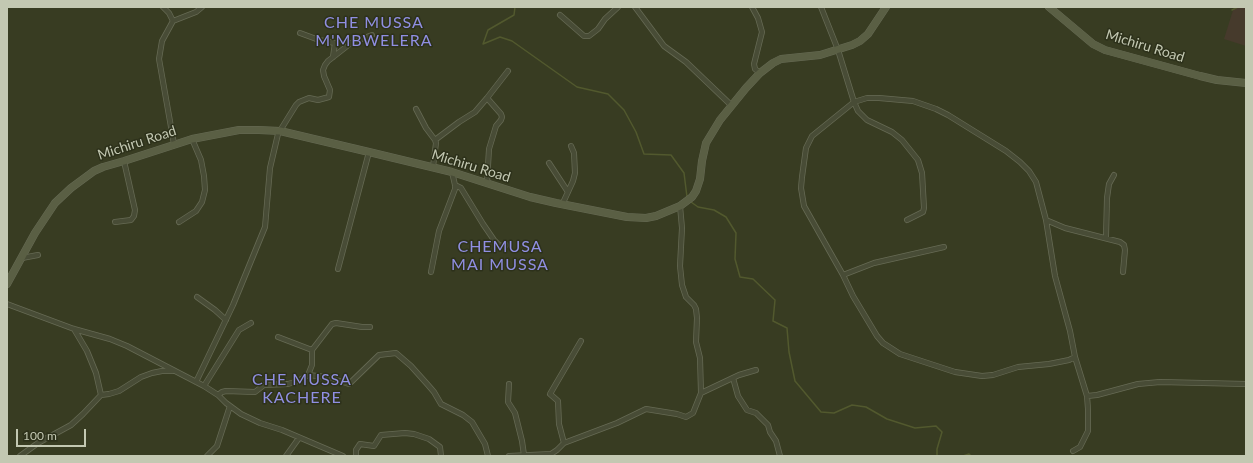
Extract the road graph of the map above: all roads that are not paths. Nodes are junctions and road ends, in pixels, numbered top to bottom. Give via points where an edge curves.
1 (163, 7) edge
2 (202, 7) edge
3 (618, 7) edge
4 (636, 7) edge
5 (752, 7) edge
6 (822, 7) edge
7 (886, 7) edge
8 (1049, 7) edge
9 (560, 15) dead end
10 (173, 21) junction
11 (300, 32) dead end
12 (372, 34) dead end
13 (838, 50) junction
14 (333, 57) junction
15 (508, 71) dead end
16 (760, 73) junction
17 (1246, 83) edge
18 (487, 98) junction
19 (854, 102) junction
20 (732, 106) junction
21 (416, 109) dead end
22 (280, 132) junction
23 (192, 139) junction
24 (435, 140) junction
25 (174, 144) junction
26 (571, 146) dead end
27 (369, 152) junction
28 (124, 161) junction
29 (549, 163) dead end
30 (433, 167) junction
31 (452, 172) junction
32 (1114, 175) dead end
33 (487, 183) junction
34 (455, 185) junction
35 (568, 192) junction
36 (562, 204) junction
37 (680, 206) junction
38 (908, 220) dead end
39 (1046, 220) junction
40 (115, 222) dead end
41 (180, 222) dead end
42 (1106, 237) junction
43 (506, 245) dead end
44 (944, 247) dead end
45 (38, 255) dead end
46 (22, 258) junction
47 (338, 269) dead end
48 (431, 272) dead end
49 (1123, 272) dead end
50 (843, 275) junction
51 (7, 284) edge
52 (197, 297) dead end
53 (7, 304) edge
54 (226, 320) junction
55 (251, 323) dead end
56 (370, 327) dead end
57 (74, 329) junction
58 (278, 337) dead end
59 (581, 341) dead end
60 (312, 350) junction
61 (1075, 357) junction
62 (175, 370) junction
63 (756, 370) dead end
64 (308, 375) junction
65 (733, 378) junction
66 (196, 382) junction
67 (509, 384) dead end
68 (1246, 384) edge
69 (204, 386) junction
70 (701, 393) junction
71 (101, 395) junction
72 (218, 395) junction
73 (1086, 396) junction
74 (230, 406) junction
75 (299, 438) junction
76 (564, 443) junction
77 (1073, 452) dead end
78 (524, 455) junction
79 (20, 456) edge
80 (208, 456) edge
81 (286, 456) edge
82 (343, 456) edge
83 (356, 456) edge
84 (441, 456) edge
85 (488, 456) edge
86 (509, 456) edge
87 (780, 456) edge

1 - 10 street
2 - 10 street
3 - 9 street via 589,36 584,36
4 - 20 street via 664,46 686,62
5 - 16 street via 762,32 754,64
6 - 13 street
7 - 13 street, Michiru Road via 868,34 860,41
8 - 17 street, Michiru Road via 1093,44 1104,50 1217,80
10 - 25 street via 162,41 159,59
11 - 14 street via 335,43
12 - 14 street via 352,43
13 - 16 street, Michiru Road via 820,55 781,59
13 - 19 street
14 - 22 street via 323,70 330,90 329,97 318,100 309,98 299,102
15 - 18 street
16 - 20 street, Michiru Road
18 - 24 street via 474,112
18 - 33 street via 502,117 496,126 489,149
19 - 38 street via 861,115 902,140 918,160 922,173 924,208 923,212
19 - 39 street via 867,98 906,100 948,115 1020,162 1036,182
19 - 50 street via 812,136 805,155 801,188 804,206
20 - 37 street, Michiru Road via 720,120 704,148 696,191
21 - 24 street
22 - 23 street, Michiru Road via 239,130
22 - 27 street, Michiru Road
22 - 54 street via 275,140 270,168 265,227
23 - 25 street, Michiru Road
23 - 41 street via 201,160 205,190 196,211
24 - 30 street
25 - 28 street, Michiru Road
26 - 35 street via 575,165 573,181
27 - 30 street, Michiru Road
27 - 47 street
28 - 40 street via 135,210 131,220
28 - 46 street, Michiru Road via 94,171 60,198 47,214
29 - 35 street
30 - 31 street, Michiru Road
31 - 33 street, Michiru Road
31 - 34 street
32 - 42 street via 1109,184 1107,198
33 - 36 street, Michiru Road
34 - 43 street via 461,188 494,240 500,246
34 - 48 street via 439,231
35 - 36 street
36 - 37 street, Michiru Road via 635,218 656,216
37 - 70 street via 682,285 686,297 694,305 697,313 696,342 700,358
39 - 42 street via 1065,228
39 - 61 street via 1055,276
42 - 49 street via 1124,245
44 - 50 street via 874,263
45 - 46 street
46 - 51 street, Michiru Road
50 - 61 street via 877,336 889,348 900,354 955,372 988,376 1018,367
52 - 54 street
53 - 57 street
54 - 66 street
55 - 69 street via 238,330
56 - 60 street via 332,324
57 - 62 street via 115,341
57 - 71 street via 96,373
58 - 60 street
59 - 76 street via 550,394 558,401 559,424
60 - 64 street via 312,366
61 - 73 street
62 - 66 street
62 - 71 street via 152,373 119,391
63 - 65 street
64 - 72 street via 292,384 264,385 255,392 226,391
64 - 85 street via 327,377 349,384 379,355 396,353 411,366 441,404 472,422 485,444
65 - 70 street
65 - 87 street via 738,396 747,410 756,413 769,425
66 - 69 street
67 - 78 street via 508,402 515,413
68 - 73 street via 1160,382 1138,384
69 - 72 street
70 - 76 street via 693,413 689,416 646,409
71 - 79 street via 71,424
72 - 74 street
73 - 77 street via 1088,431 1080,447
74 - 75 street via 260,423
74 - 80 street via 217,446
75 - 81 street
75 - 82 street
76 - 78 street via 550,454
78 - 86 street
83 - 84 street via 360,444 374,446 381,435 405,433 429,439 440,447

